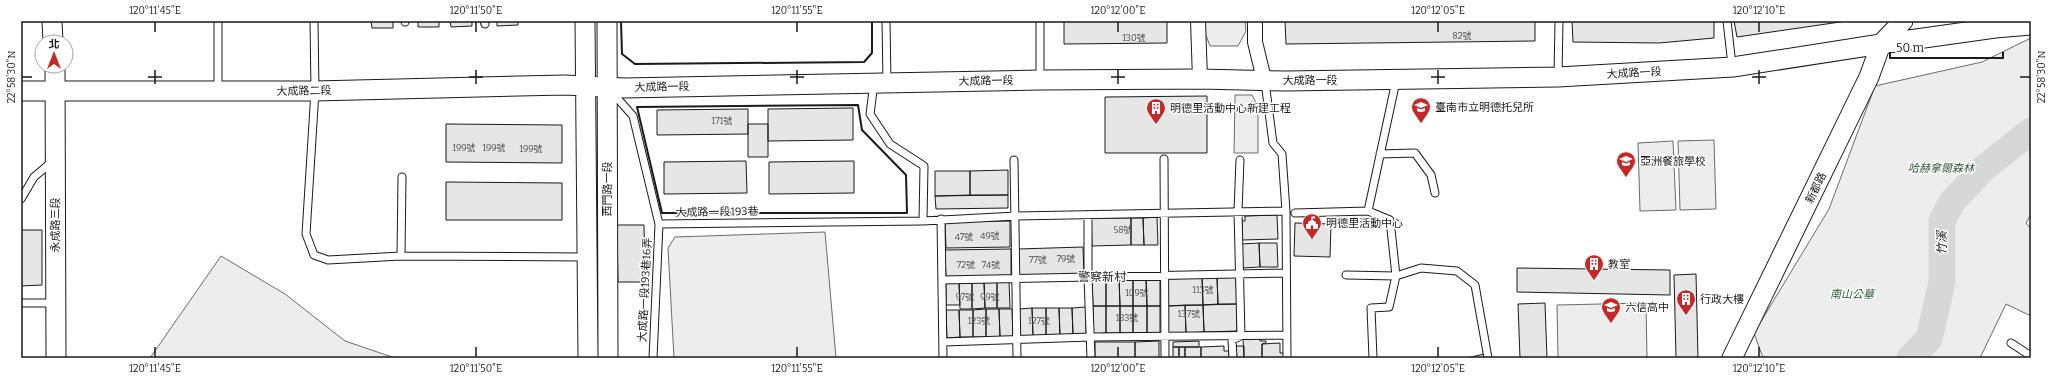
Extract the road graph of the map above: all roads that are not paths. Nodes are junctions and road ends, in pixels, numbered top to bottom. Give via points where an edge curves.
1 (52, 21) edge
2 (218, 21) edge
3 (314, 21) edge
4 (585, 21) edge
5 (607, 21) edge
6 (886, 21) edge
7 (1040, 21) edge
8 (1198, 21) edge
9 (1255, 21) edge
10 (1559, 21) edge
11 (1727, 21) edge
12 (1903, 21) edge
13 (2020, 24) edge
14 (53, 34) edge
15 (2031, 41) edge
16 (1882, 44) junction
17 (1733, 68) junction
18 (54, 74) edge
19 (1558, 77) junction
20 (1200, 79) junction
21 (1396, 79) junction
22 (1040, 80) junction
23 (1264, 80) junction
24 (880, 83) junction
25 (586, 86) junction
26 (608, 88) junction
27 (21, 91) edge
28 (55, 92) junction
29 (218, 92) junction
30 (315, 92) junction
31 (1380, 154) junction
32 (1164, 159) dead end
33 (54, 160) junction
34 (1014, 160) dead end
35 (1240, 160) dead end
36 (402, 177) dead end
37 (1435, 192) dead end
38 (21, 199) edge
39 (1238, 211) junction
40 (1286, 211) junction
41 (1368, 211) junction
42 (1163, 214) junction
43 (1295, 214) dead end
44 (1016, 216) junction
45 (1088, 216) junction
46 (941, 219) junction
47 (923, 221) junction
48 (660, 224) junction
49 (401, 256) junction
50 (586, 257) junction
51 (1239, 273) junction
52 (1286, 273) junction
53 (1164, 275) junction
54 (1346, 275) dead end
55 (1396, 276) junction
56 (1088, 277) junction
57 (1016, 279) junction
58 (942, 280) junction
59 (21, 303) edge
60 (55, 303) junction
61 (1287, 335) junction
62 (1241, 336) junction
63 (1091, 337) junction
64 (1164, 337) junction
65 (1016, 340) junction
66 (943, 342) junction
67 (2011, 343) dead end
68 (2031, 356) edge
69 (56, 358) edge
70 (588, 358) edge
71 (608, 358) edge
72 (652, 358) edge
73 (943, 358) edge
74 (1017, 358) edge
75 (1091, 358) edge
76 (1165, 358) edge
77 (1233, 358) edge
78 (1288, 358) edge
79 (1373, 358) edge
80 (1488, 358) edge
81 (1732, 358) edge

1 - 14 street
2 - 29 lane
3 - 30 lane
4 - 25 street, 西門路一段
5 - 26 street, 西門路一段
6 - 24 lane
7 - 22 lane
8 - 20 street
9 - 23 street via 1255,42
10 - 19 lane
11 - 17 lane
12 - 16 street, 新都路
13 - 15 street
13 - 16 street, 大成路一段
16 - 17 street, 大成路一段
16 - 81 street, 新都路 via 1869,78
17 - 19 street, 大成路一段
18 - 28 street, 永成路三段
19 - 21 street, 大成路一段
20 - 22 street, 大成路一段
20 - 23 street, 大成路一段
21 - 23 street, 大成路一段
21 - 31 lane
22 - 24 street, 大成路一段
23 - 40 lane via 1273,143 1282,154
24 - 26 street, 大成路一段
24 - 47 lane via 870,114 890,144 924,166
25 - 26 street, 大成路一段
25 - 30 street, 大成路二段
25 - 50 street, 西門路一段
26 - 48 lane via 633,116
26 - 71 street, 西門路一段
27 - 28 street, 大成路二段
28 - 29 street, 大成路二段
28 - 33 street, 永成路三段
29 - 30 street, 大成路二段
30 - 49 lane via 306,234 314,255 328,260
31 - 37 lane via 1415,153 1431,175
31 - 41 lane
32 - 42 lane
33 - 38 lane via 34,177
33 - 60 street, 永成路三段
34 - 44 lane
35 - 39 lane
36 - 49 lane
39 - 40 lane, 大成路一段193巷
39 - 42 lane, 大成路一段193巷
39 - 51 lane
40 - 52 lane
41 - 43 lane
41 - 55 lane via 1390,220
42 - 45 lane, 大成路一段193巷
42 - 53 lane
44 - 45 lane, 大成路一段193巷
44 - 46 lane, 大成路一段193巷
44 - 57 lane
45 - 56 lane
46 - 47 lane, 大成路一段193巷
46 - 58 lane
47 - 48 lane, 大成路一段193巷
48 - 72 lane, 大成路一段193巷16弄
49 - 50 lane
50 - 70 street, 西門路一段
51 - 52 lane
51 - 53 lane
51 - 62 lane
52 - 61 lane
53 - 56 lane
53 - 64 lane
54 - 55 lane
55 - 79 lane via 1389,307 1372,308
55 - 80 lane via 1421,268 1457,271 1476,285
56 - 57 lane
56 - 63 lane
57 - 58 lane
57 - 65 lane
58 - 66 lane
59 - 60 lane
60 - 69 street, 永成路三段
61 - 62 lane
61 - 78 lane
62 - 64 lane
62 - 77 lane via 1232,340
63 - 64 lane
63 - 65 lane
63 - 75 lane
64 - 76 lane
65 - 66 lane
65 - 74 lane
66 - 73 lane
67 - 68 lane

